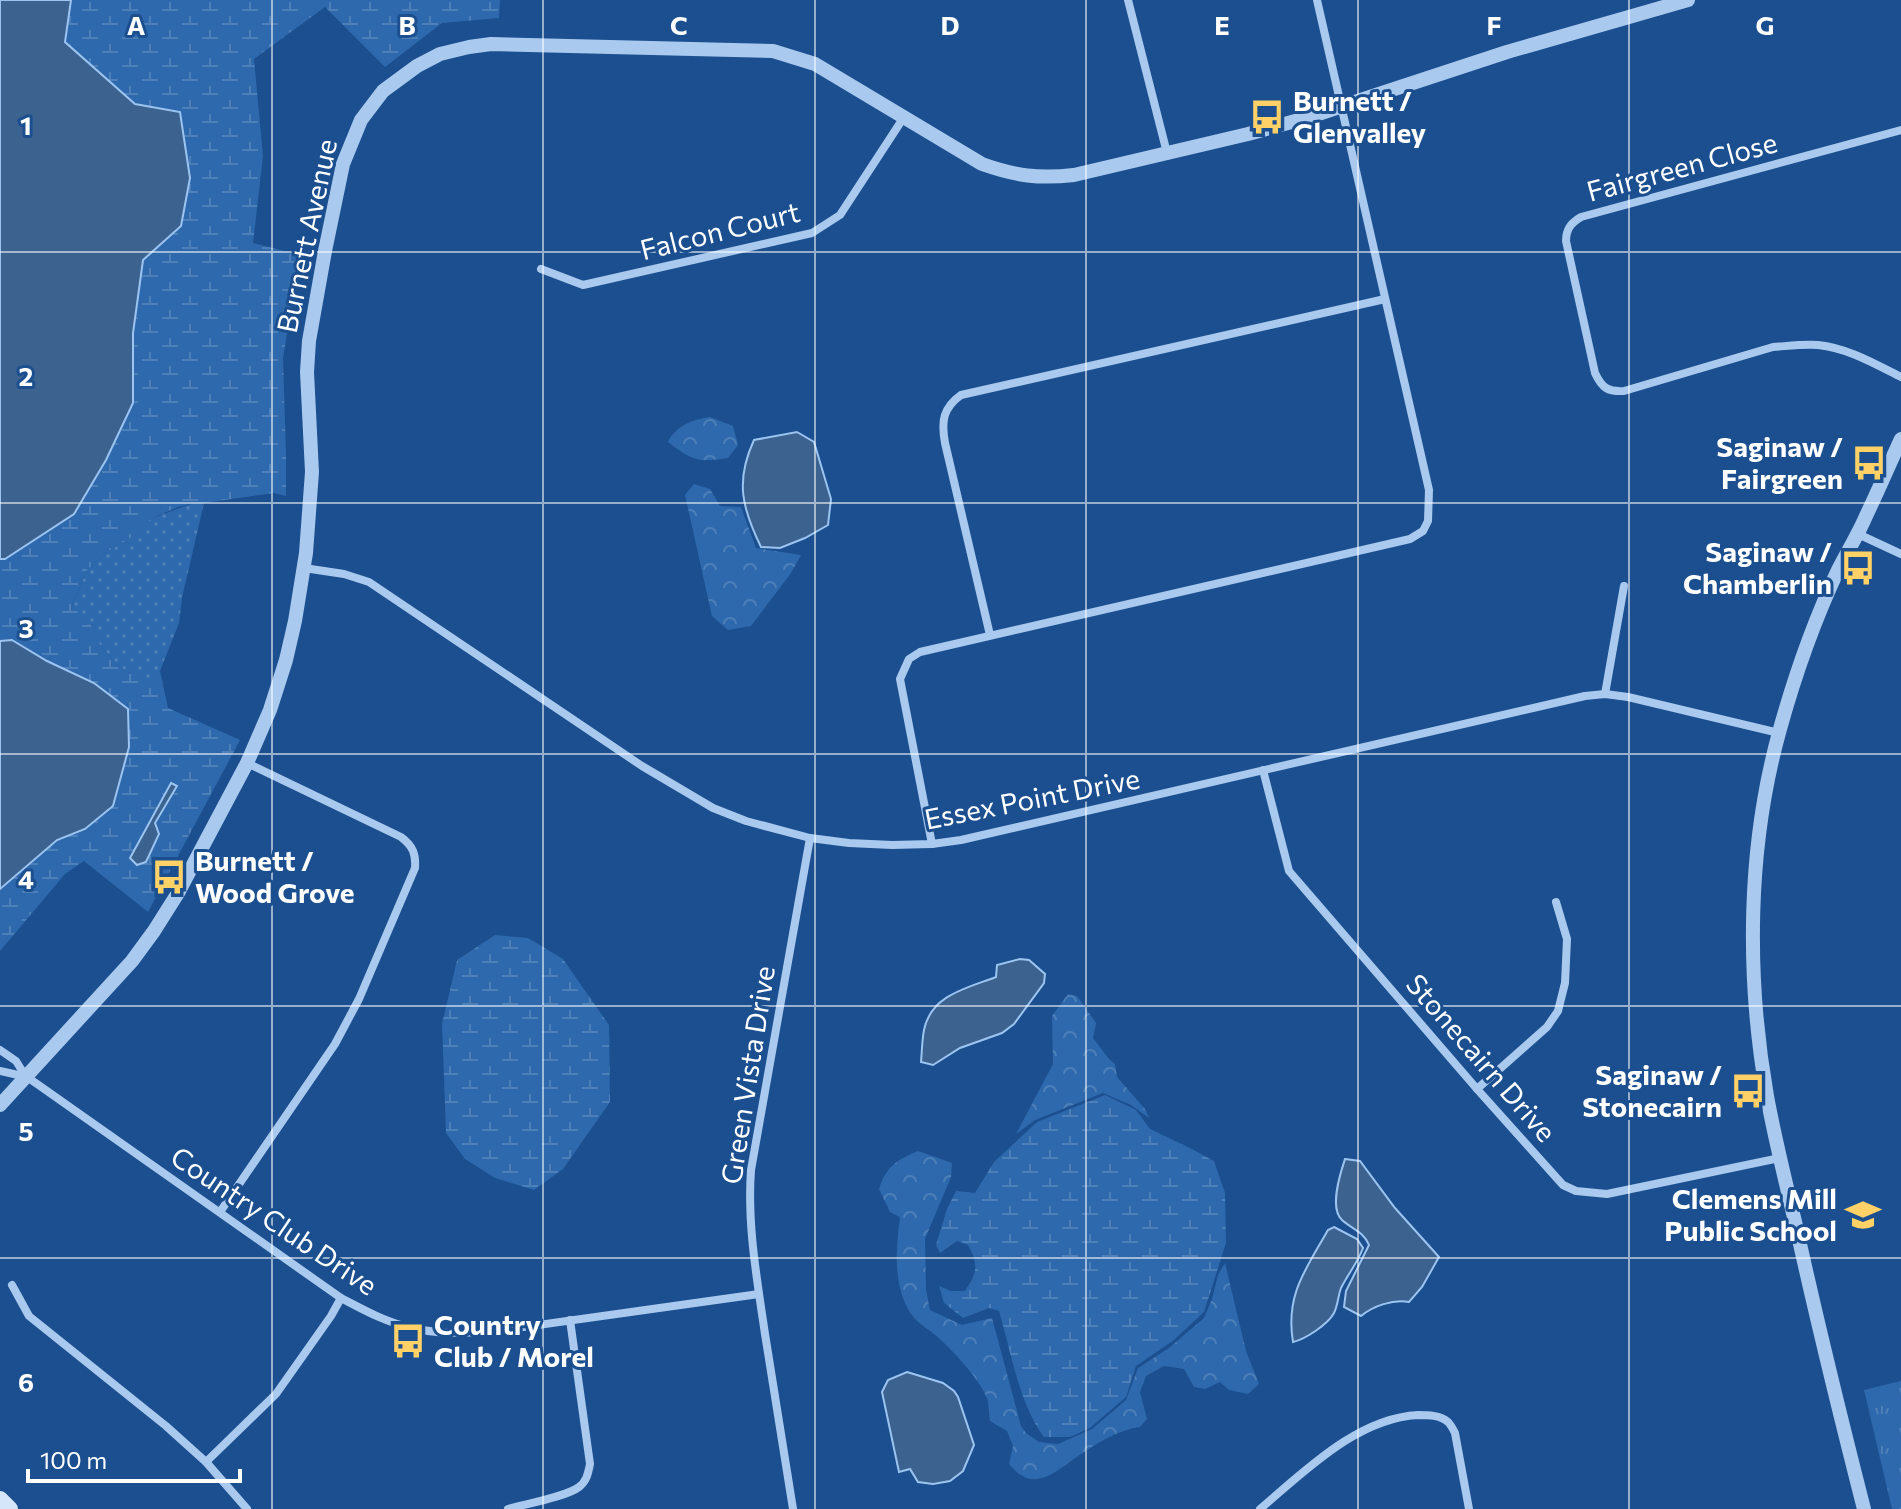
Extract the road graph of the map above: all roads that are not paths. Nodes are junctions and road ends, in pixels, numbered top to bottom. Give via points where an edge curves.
1 (1128, 0) edge
2 (1317, 0) edge
3 (1688, 0) edge
4 (1341, 106) junction
5 (904, 117) junction
6 (1901, 130) edge
7 (1167, 153) junction
8 (541, 269) dead end
9 (1385, 299) junction
10 (1901, 377) edge
11 (1901, 439) edge
12 (1858, 534) junction
13 (1901, 554) edge
14 (304, 568) junction
15 (1624, 586) dead end
16 (990, 635) junction
17 (1605, 694) junction
18 (1779, 733) junction
19 (247, 763) junction
20 (1263, 770) junction
21 (810, 838) junction
22 (932, 844) junction
23 (1556, 902) dead end
24 (0, 1050) edge
25 (0, 1071) edge
26 (27, 1077) junction
27 (1477, 1089) junction
28 (0, 1105) edge
29 (1780, 1158) junction
30 (220, 1212) junction
31 (12, 1285) dead end
32 (759, 1294) junction
33 (341, 1298) junction
34 (570, 1320) junction
35 (206, 1462) junction
36 (0, 1499) edge
37 (10, 1509) edge
38 (247, 1509) edge
39 (508, 1509) edge
40 (793, 1509) edge
41 (1260, 1509) edge
42 (1469, 1509) edge
43 (1864, 1509) edge

1 - 7 street
2 - 4 street
3 - 4 street, Burnett Avenue
4 - 7 street, Burnett Avenue
4 - 9 street
5 - 7 street, Burnett Avenue via 982,164 1031,177 1074,175
5 - 8 street, Falcon Court via 840,215 812,233 583,285
5 - 14 street, Burnett Avenue via 815,64 773,51 491,44 440,54 383,91 361,120 343,164 309,341 312,472
6 - 10 street, Fairgreen Close via 1581,217 1566,233 1566,241 1595,373 1610,392 1796,345 1850,352
9 - 16 street via 1429,490 1423,531 1410,539
9 - 16 street via 961,395 953,401 942,425
11 - 12 street
12 - 13 street
12 - 18 street via 1816,622
14 - 19 street, Burnett Avenue via 286,660
14 - 21 street, Essex Point Drive via 369,582 713,808
15 - 17 street
16 - 22 street via 920,652 909,659 900,679
17 - 18 street, Essex Point Drive
17 - 20 street, Essex Point Drive
18 - 29 street via 1758,850 1754,937 1761,1054
19 - 26 street, Burnett Avenue via 154,931
19 - 30 street via 401,837 414,851 415,868 335,1044
20 - 22 street, Essex Point Drive
20 - 27 street, Stonecairn Drive via 1289,871
21 - 22 street, Essex Point Drive
21 - 32 street, Green Vista Drive via 751,1170
23 - 27 street via 1567,939 1558,1011
24 - 26 street, Country Club Drive
25 - 26 street, Country Club Drive
26 - 28 street, Burnett Avenue
26 - 30 street, Country Club Drive
27 - 29 street, Stonecairn Drive via 1563,1185 1576,1191 1607,1194
29 - 43 street
30 - 33 street, Country Club Drive
31 - 35 street via 29,1316
32 - 34 street, Country Club Drive
32 - 40 street, Green Vista Drive
33 - 34 street, Country Club Drive via 410,1328 449,1333
33 - 35 street via 276,1394
34 - 39 street via 590,1464 587,1478 578,1488
35 - 38 street
36 - 37 main road
41 - 42 street via 1321,1459 1374,1425 1428,1415 1448,1422 1455,1433

